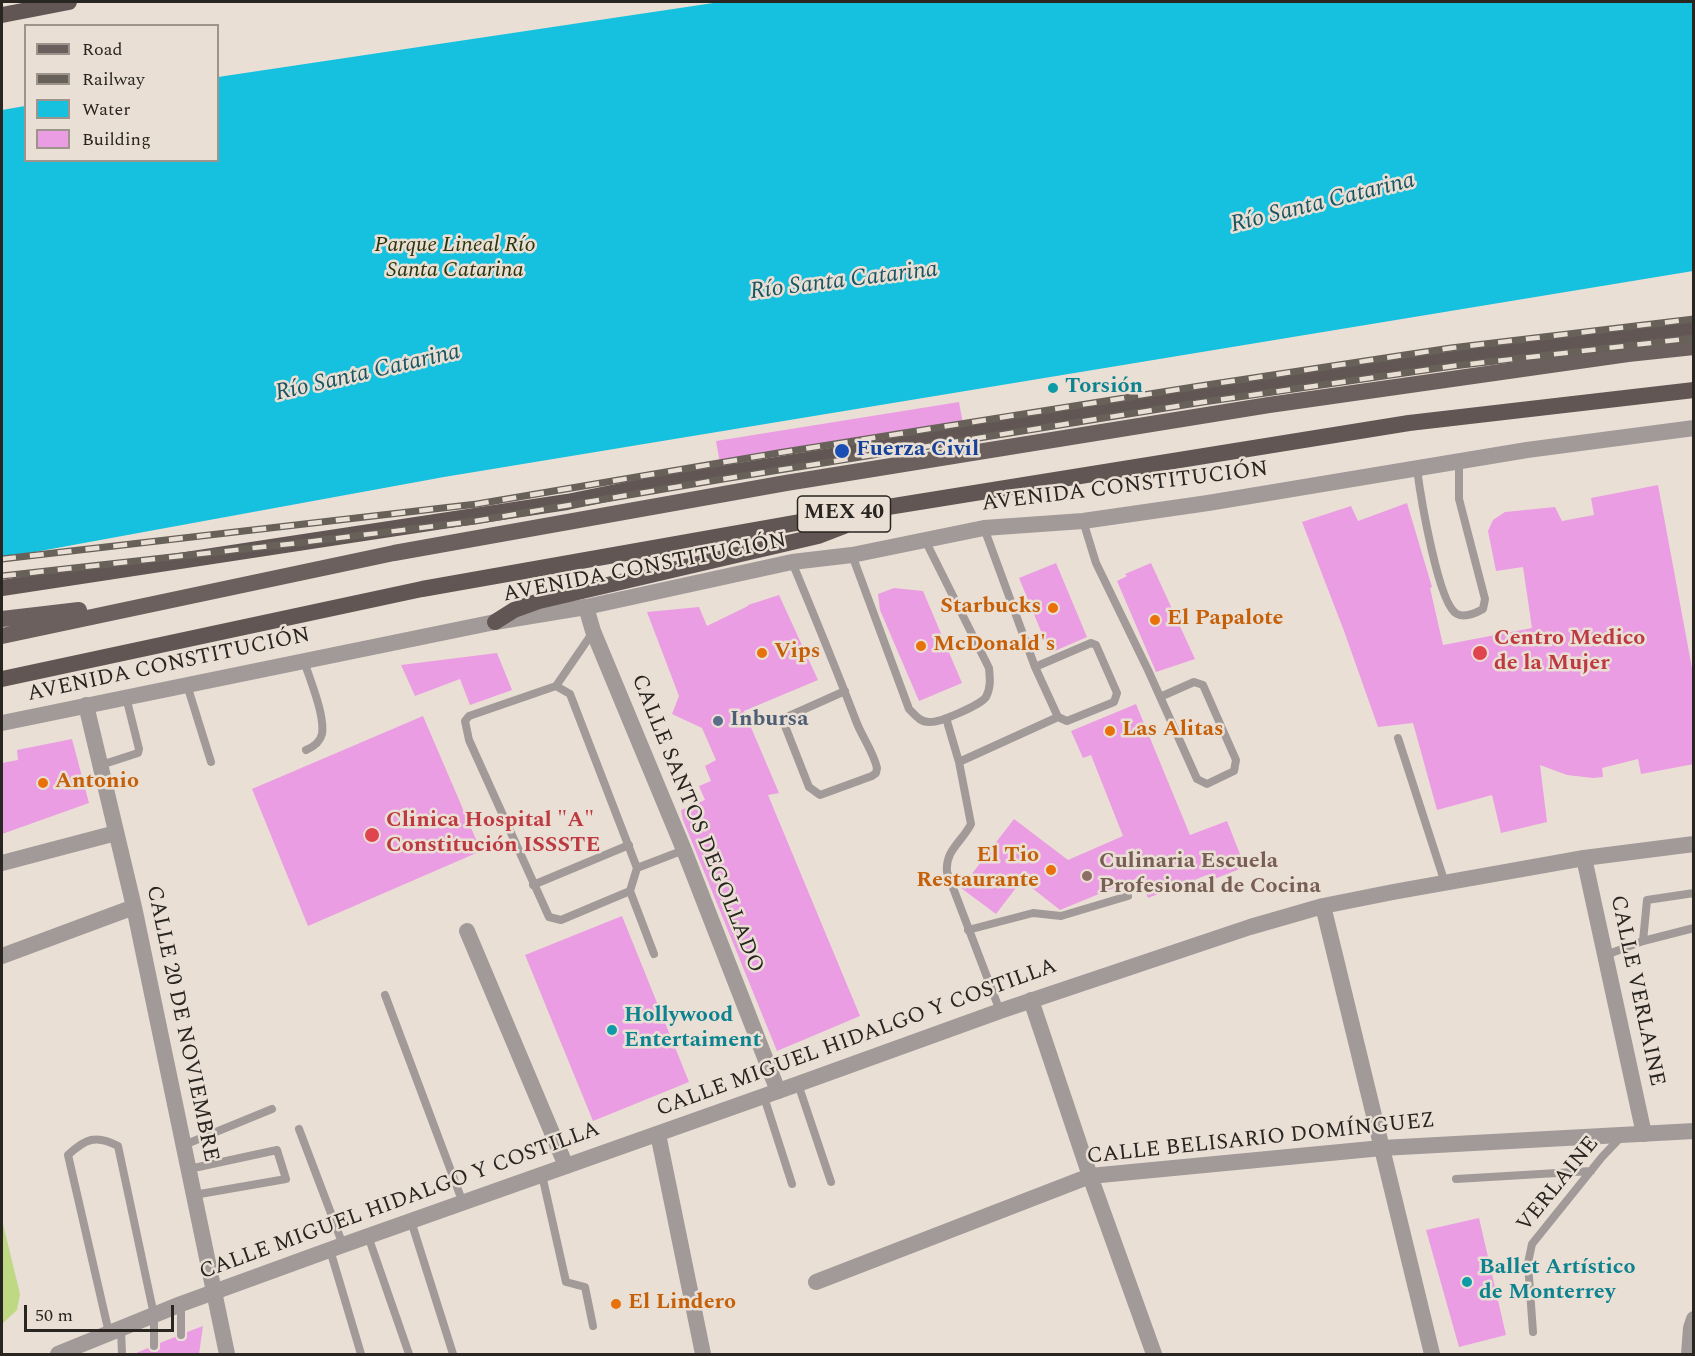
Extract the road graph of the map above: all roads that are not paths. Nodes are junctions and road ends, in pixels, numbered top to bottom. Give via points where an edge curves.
1 (69, 2) edge
2 (2, 15) edge
3 (1694, 328) edge
4 (1694, 347) edge
5 (1694, 390) edge
6 (1694, 428) edge
7 (1459, 462) junction
8 (1417, 469) junction
9 (863, 511) junction
10 (1083, 521) junction
11 (984, 528) junction
12 (925, 539) junction
13 (852, 555) junction
14 (792, 562) junction
15 (2, 588) edge
16 (175, 598) junction
17 (586, 607) junction
18 (2, 619) edge
19 (495, 622) junction
20 (593, 631) junction
21 (2, 636) edge
22 (303, 660) junction
23 (1035, 667) junction
24 (2, 679) edge
25 (187, 684) junction
26 (556, 686) junction
27 (845, 691) junction
28 (126, 697) junction
29 (1160, 697) junction
30 (86, 705) junction
31 (1058, 717) junction
32 (946, 718) junction
33 (2, 723) edge
34 (1398, 738) dead end
35 (306, 750) dead end
36 (211, 762) dead end
37 (959, 762) junction
38 (101, 765) junction
39 (116, 833) junction
40 (1694, 844) edge
41 (629, 845) junction
42 (684, 850) junction
43 (1584, 858) junction
44 (2, 863) edge
45 (637, 868) junction
46 (1445, 883) junction
47 (533, 885) junction
48 (630, 891) junction
49 (1694, 893) edge
50 (1128, 896) dead end
51 (1323, 906) junction
52 (134, 907) junction
53 (1694, 928) edge
54 (968, 930) junction
55 (467, 931) dead end
56 (1643, 941) junction
57 (654, 954) dead end
58 (1606, 955) junction
59 (2, 956) edge
60 (385, 994) dead end
61 (1031, 1000) junction
62 (1000, 1011) junction
63 (798, 1084) junction
64 (771, 1094) junction
65 (272, 1110) dead end
66 (299, 1129) dead end
67 (1694, 1131) edge
68 (658, 1134) junction
69 (1644, 1134) junction
70 (1623, 1135) junction
71 (184, 1145) junction
72 (1382, 1148) junction
73 (566, 1166) junction
74 (189, 1169) junction
75 (1591, 1171) junction
76 (542, 1175) junction
77 (1090, 1176) junction
78 (1456, 1179) dead end
79 (831, 1182) dead end
80 (792, 1184) dead end
81 (194, 1195) junction
82 (463, 1203) junction
83 (411, 1221) junction
84 (368, 1236) junction
85 (336, 1247) junction
86 (816, 1282) dead end
87 (215, 1292) junction
88 (181, 1304) junction
89 (154, 1315) junction
90 (1694, 1319) edge
91 (593, 1326) dead end
92 (115, 1331) junction
93 (1533, 1332) dead end
94 (181, 1335) dead end
95 (154, 1346) dead end
96 (58, 1354) edge
97 (122, 1354) edge
98 (227, 1354) edge
99 (360, 1354) edge
100 (409, 1354) edge
101 (453, 1354) edge
102 (704, 1354) edge
103 (1154, 1354) edge
104 (1432, 1354) edge
105 (1689, 1354) edge

1 - 2 highway
3 - 15 highway via 1208,396 657,484 567,502
4 - 16 main road via 1269,405 809,479 394,553
5 - 9 highway, AVENIDA CONSTITUCIÓN / MEX 40 via 1409,423
6 - 7 street, AVENIDA CONSTITUCIÓN
7 - 8 street, AVENIDA CONSTITUCIÓN
7 - 8 lane via 1459,499 1485,599 1483,609 1468,616 1450,608 1443,593
8 - 10 street, AVENIDA CONSTITUCIÓN
9 - 19 highway via 844,526 818,536 559,596 526,605
9 - 24 highway, AVENIDA CONSTITUCIÓN / MEX 40 via 422,589
10 - 11 street, AVENIDA CONSTITUCIÓN
10 - 29 lane via 1096,563
11 - 12 street, AVENIDA CONSTITUCIÓN
11 - 23 lane
12 - 13 street, AVENIDA CONSTITUCIÓN
12 - 32 lane via 989,668 990,686 985,698
13 - 14 street, AVENIDA CONSTITUCIÓN
13 - 32 lane via 909,710 918,719 929,722
14 - 17 street, AVENIDA CONSTITUCIÓN
14 - 27 lane
16 - 18 main road
16 - 21 main road
17 - 19 street, AVENIDA CONSTITUCIÓN
17 - 20 street, CALLE SANTOS DEGOLLADO
19 - 22 street, AVENIDA CONSTITUCIÓN
20 - 26 lane
20 - 42 street, CALLE SANTOS DEGOLLADO
22 - 25 street, AVENIDA CONSTITUCIÓN
22 - 35 lane via 322,722 321,736 315,746
23 - 31 lane
23 - 31 lane via 1091,643 1098,646 1117,693 1114,702 1067,722
25 - 28 street, AVENIDA CONSTITUCIÓN
25 - 36 lane
26 - 41 lane via 570,694
26 - 47 lane via 474,713 465,721 469,740
27 - 27 lane via 875,761 876,773 820,795 809,787 786,721 789,716
28 - 30 street, AVENIDA CONSTITUCIÓN
28 - 38 lane via 138,753
29 - 29 lane via 1200,782 1207,784 1234,771 1236,760 1203,685 1194,682
30 - 33 street, AVENIDA CONSTITUCIÓN
30 - 38 street, CALLE 20 DE NOVIEMBRE
31 - 37 lane
32 - 37 lane
34 - 46 lane
37 - 54 lane via 971,824 946,864
38 - 39 street, CALLE 20 DE NOVIEMBRE
39 - 44 street
39 - 52 street, CALLE 20 DE NOVIEMBRE
40 - 43 street, CALLE MIGUEL HIDALGO Y COSTILLA
41 - 45 lane
41 - 47 lane
42 - 45 lane
42 - 64 street, CALLE SANTOS DEGOLLADO
43 - 46 street, CALLE MIGUEL HIDALGO Y COSTILLA
43 - 58 street, CALLE VERLAINE
45 - 48 lane
46 - 51 street, CALLE MIGUEL HIDALGO Y COSTILLA
47 - 48 lane via 545,913 554,920
48 - 57 lane
49 - 56 lane via 1647,900
50 - 54 lane via 1061,915 1033,913
51 - 61 street, CALLE MIGUEL HIDALGO Y COSTILLA
51 - 72 street
52 - 59 street
52 - 71 street, CALLE 20 DE NOVIEMBRE
53 - 56 lane
54 - 62 lane
55 - 73 street
56 - 58 lane
58 - 69 street, CALLE VERLAINE
60 - 82 lane
61 - 62 street, CALLE MIGUEL HIDALGO Y COSTILLA
61 - 77 street
62 - 63 street, CALLE MIGUEL HIDALGO Y COSTILLA
63 - 64 street, CALLE MIGUEL HIDALGO Y COSTILLA
63 - 79 lane
64 - 68 street, CALLE MIGUEL HIDALGO Y COSTILLA
64 - 80 lane
65 - 71 lane
66 - 85 lane
67 - 69 street, CALLE BELISARIO DOMÍNGUEZ
68 - 73 street, CALLE MIGUEL HIDALGO Y COSTILLA
68 - 102 street
69 - 70 street, CALLE BELISARIO DOMÍNGUEZ
70 - 72 street, CALLE BELISARIO DOMÍNGUEZ
70 - 75 lane, VERLAINE
71 - 74 street, CALLE 20 DE NOVIEMBRE
72 - 77 street, CALLE BELISARIO DOMÍNGUEZ
72 - 104 street
73 - 76 street, CALLE MIGUEL HIDALGO Y COSTILLA
74 - 81 street, CALLE 20 DE NOVIEMBRE
74 - 81 lane via 277,1149 286,1179
75 - 78 lane
75 - 93 lane, VERLAINE via 1532,1244 1528,1263
76 - 82 street, CALLE MIGUEL HIDALGO Y COSTILLA
76 - 91 lane via 566,1282 585,1287
77 - 86 street, CALLE BELISARIO DOMÍNGUEZ
77 - 103 street
81 - 87 street, CALLE 20 DE NOVIEMBRE
82 - 83 street, CALLE MIGUEL HIDALGO Y COSTILLA
83 - 84 street, CALLE MIGUEL HIDALGO Y COSTILLA
83 - 101 lane
84 - 85 street, CALLE MIGUEL HIDALGO Y COSTILLA
84 - 100 lane
85 - 87 street, CALLE MIGUEL HIDALGO Y COSTILLA
85 - 99 lane
87 - 88 street, CALLE MIGUEL HIDALGO Y COSTILLA
87 - 98 street, CALLE 20 DE NOVIEMBRE
88 - 89 street, CALLE MIGUEL HIDALGO Y COSTILLA
88 - 94 lane
89 - 92 street, CALLE MIGUEL HIDALGO Y COSTILLA
89 - 92 lane via 118,1146 97,1139 81,1142 68,1155
89 - 95 lane
90 - 105 street
92 - 96 street, CALLE MIGUEL HIDALGO Y COSTILLA
92 - 97 lane

